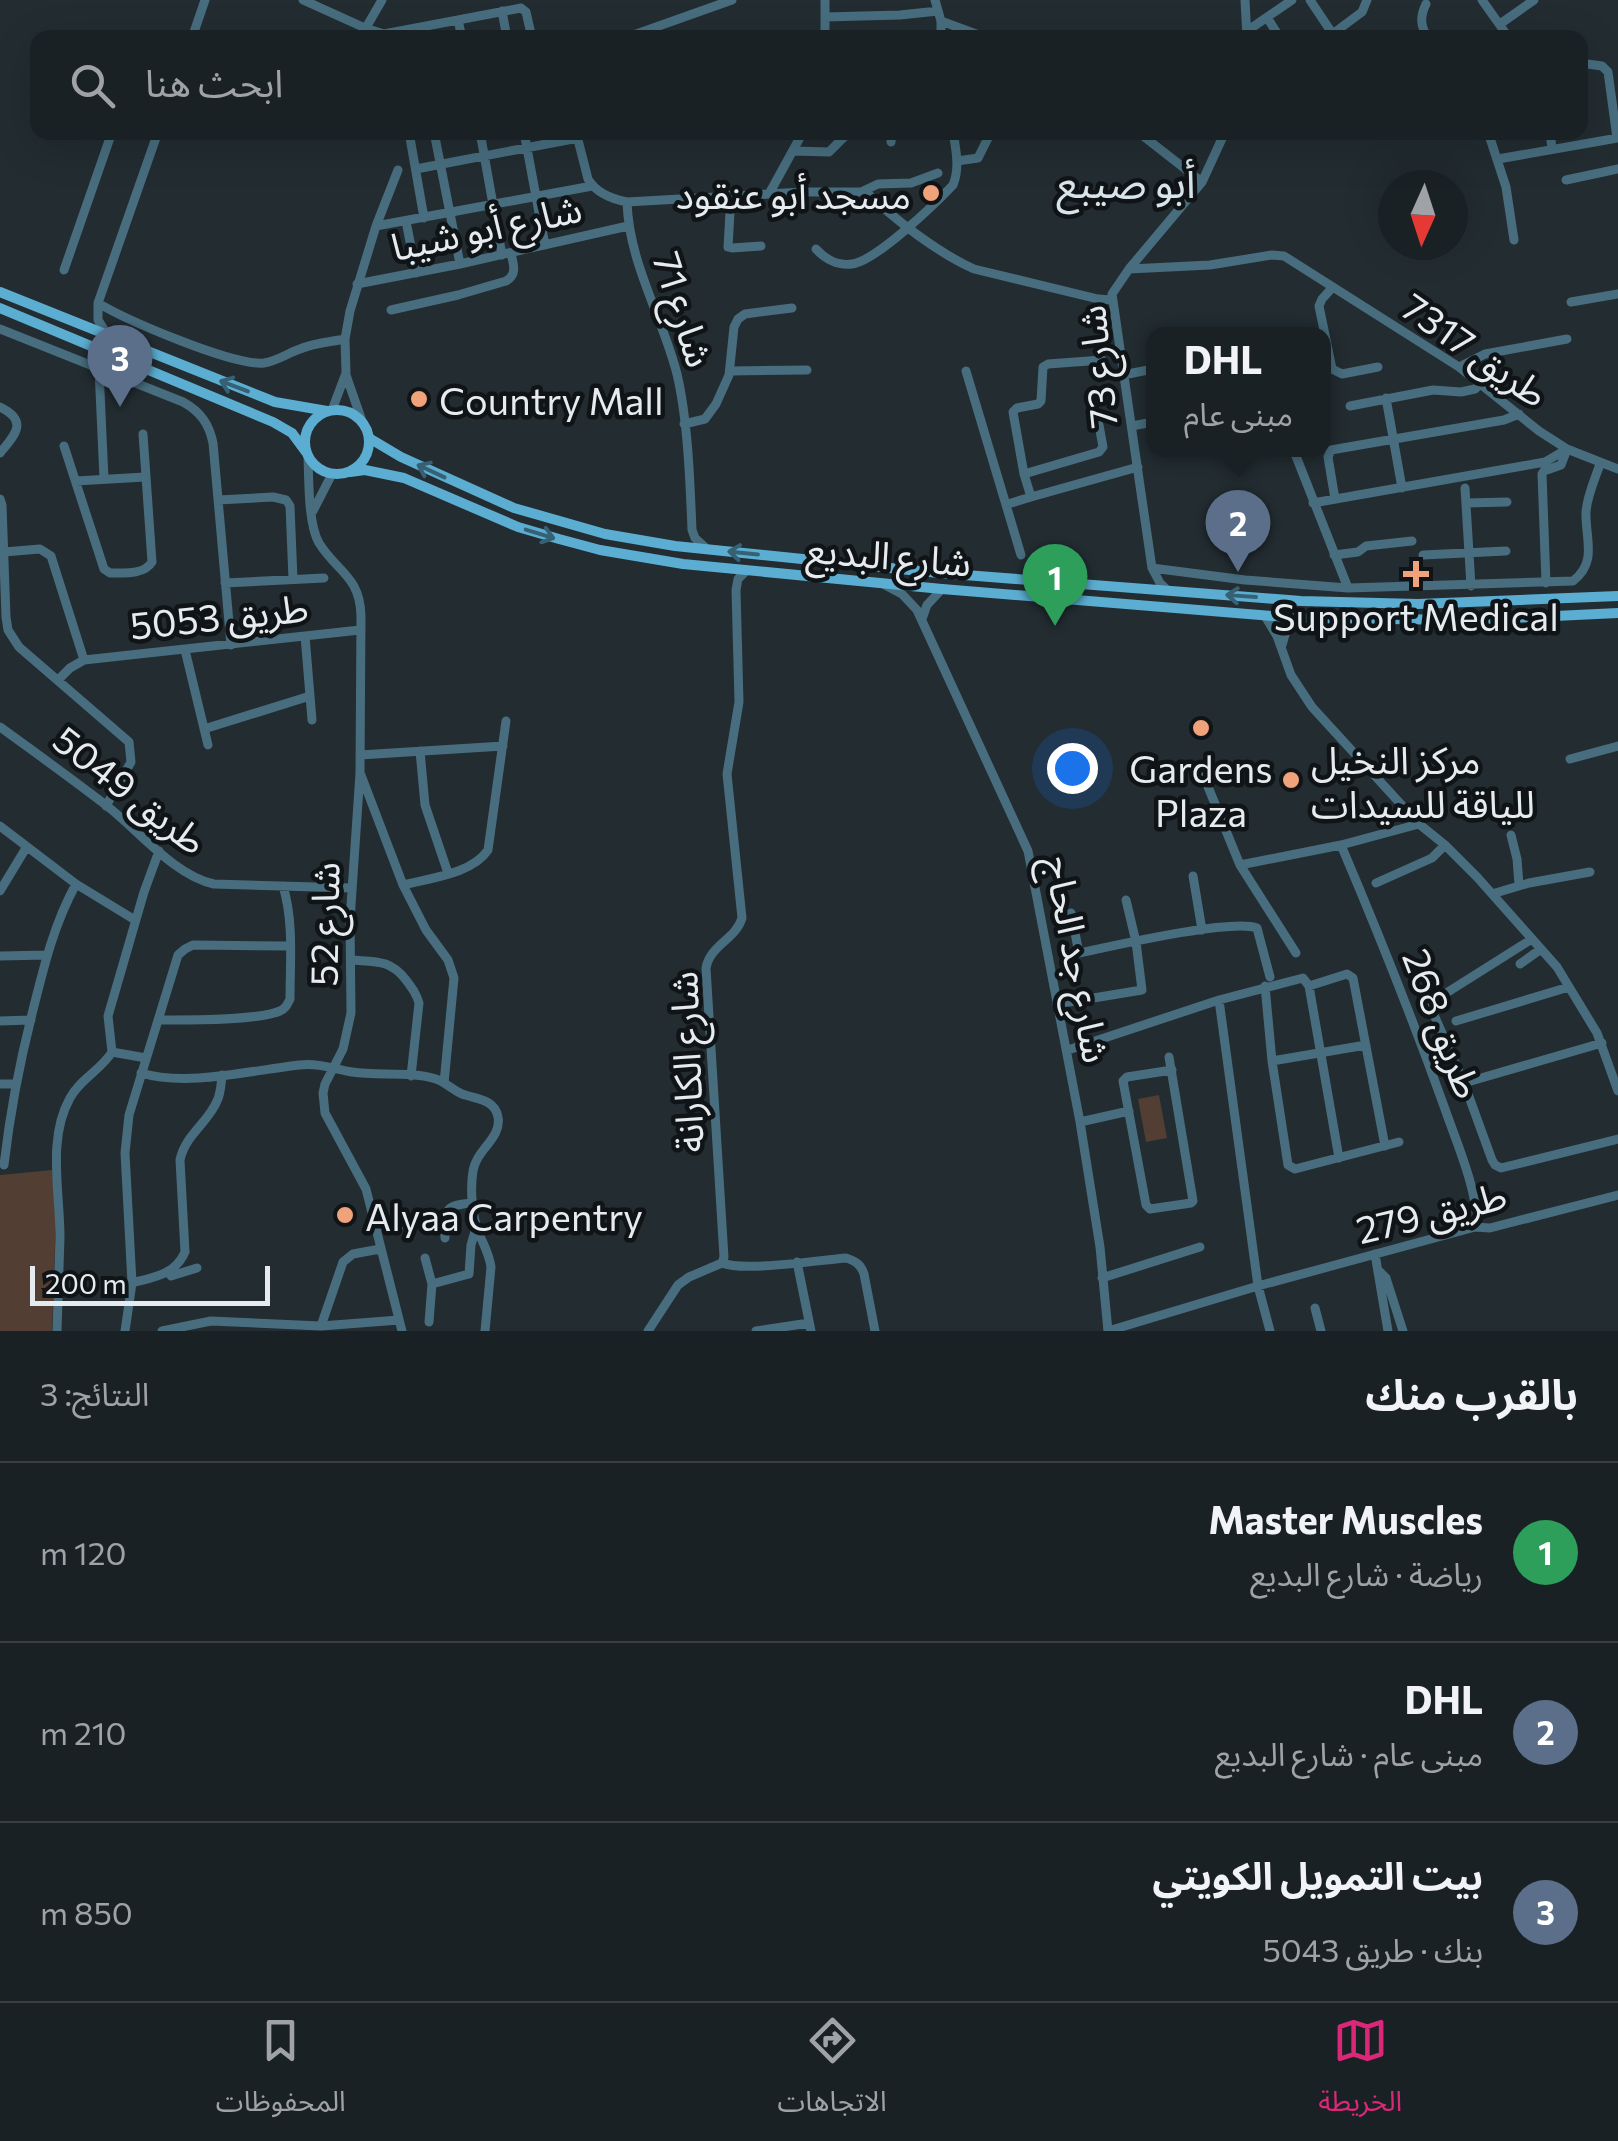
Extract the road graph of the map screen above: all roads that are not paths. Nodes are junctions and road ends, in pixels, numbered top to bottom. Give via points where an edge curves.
1 (205, 0) edge
2 (304, 0) edge
3 (732, 0) edge
4 (825, 0) edge
5 (885, 0) edge
6 (1245, 0) edge
7 (1292, 0) edge
8 (1310, 0) edge
9 (1367, 0) edge
10 (1482, 0) edge
11 (1534, 0) edge
12 (1427, 1) edge
13 (377, 2) edge
14 (502, 10) junction
15 (938, 11) edge
16 (885, 16) junction
17 (825, 17) junction
18 (1268, 19) junction
19 (458, 20) junction
20 (1500, 24) junction
21 (195, 30) edge
22 (357, 30) edge
23 (363, 30) edge
24 (417, 30) edge
25 (460, 30) edge
26 (506, 30) edge
27 (530, 30) edge
28 (648, 30) edge
29 (825, 30) edge
30 (972, 30) edge
31 (1247, 30) edge
32 (1253, 30) edge
33 (1275, 30) edge
34 (1327, 30) edge
35 (1337, 30) edge
36 (1423, 30) edge
37 (1504, 30) edge
38 (1588, 65) edge
39 (1618, 138) edge
40 (109, 140) edge
41 (155, 140) edge
42 (411, 140) edge
43 (436, 140) edge
44 (481, 140) edge
45 (526, 140) edge
46 (558, 140) edge
47 (578, 140) edge
48 (799, 140) edge
49 (841, 140) edge
50 (953, 140) edge
51 (987, 140) edge
52 (1148, 140) edge
53 (1220, 140) edge
54 (1491, 140) edge
55 (1551, 140) edge
56 (528, 148) junction
57 (1552, 150) junction
58 (794, 152) junction
59 (484, 156) junction
60 (1498, 159) junction
61 (957, 161) junction
62 (441, 164) junction
63 (416, 169) junction
64 (398, 170) dead end
65 (1618, 170) edge
66 (938, 173) dead end
67 (1566, 180) dead end
68 (1202, 182) junction
69 (592, 186) junction
70 (865, 191) junction
71 (769, 194) junction
72 (731, 196) junction
73 (536, 197) junction
74 (627, 202) junction
75 (493, 206) junction
76 (451, 213) junction
77 (424, 218) junction
78 (406, 221) junction
79 (376, 226) junction
80 (628, 226) junction
81 (908, 228) junction
82 (1514, 240) dead end
83 (545, 246) junction
84 (761, 246) dead end
85 (816, 249) dead end
86 (506, 254) junction
87 (460, 264) junction
88 (1129, 268) junction
89 (64, 270) dead end
90 (416, 273) junction
91 (357, 284) junction
92 (1332, 288) junction
93 (0, 292) edge
94 (1618, 294) edge
95 (1111, 300) junction
96 (98, 302) junction
97 (1570, 302) dead end
98 (0, 308) edge
99 (792, 308) dead end
100 (392, 310) dead end
101 (70, 321) junction
102 (1323, 327) edge
103 (0, 329) edge
104 (108, 337) junction
105 (1567, 339) dead end
106 (345, 340) junction
107 (1102, 360) dead end
108 (1331, 364) edge
109 (1378, 366) dead end
110 (1459, 367) junction
111 (99, 369) junction
112 (806, 370) dead end
113 (730, 371) junction
114 (966, 371) dead end
115 (1146, 371) edge
116 (346, 373) junction
117 (1123, 375) junction
118 (1481, 383) junction
119 (1386, 398) junction
120 (1350, 406) dead end
121 (0, 407) edge
122 (330, 411) junction
123 (1519, 414) junction
124 (362, 421) junction
125 (1146, 423) edge
126 (684, 424) junction
127 (1099, 425) dead end
128 (1132, 426) junction
129 (143, 434) dead end
130 (370, 438) junction
131 (1393, 439) junction
132 (64, 446) dead end
133 (1566, 449) junction
134 (1331, 452) edge
135 (0, 454) edge
136 (307, 455) junction
137 (1296, 457) edge
138 (1330, 457) edge
139 (1600, 464) junction
140 (1138, 467) junction
141 (1618, 469) edge
142 (350, 472) junction
143 (332, 474) junction
144 (1024, 474) junction
145 (146, 476) junction
146 (104, 479) junction
147 (76, 481) junction
148 (1402, 488) junction
149 (1465, 488) dead end
150 (1031, 497) junction
151 (0, 499) edge
152 (1335, 499) junction
153 (218, 500) junction
154 (1507, 502) dead end
155 (1314, 503) junction
156 (1008, 504) junction
157 (1466, 504) junction
158 (312, 513) junction
159 (692, 530) junction
160 (1412, 541) dead end
161 (676, 546) junction
162 (707, 549) junction
163 (1506, 551) dead end
164 (4, 552) junction
165 (1469, 552) junction
166 (1021, 554) dead end
167 (1423, 554) dead end
168 (1334, 555) junction
169 (723, 568) junction
170 (1152, 568) junction
171 (746, 570) junction
172 (324, 578) dead end
173 (294, 580) junction
174 (226, 583) junction
175 (1546, 583) junction
176 (883, 584) junction
177 (1471, 586) junction
178 (1136, 588) junction
179 (1348, 588) junction
180 (736, 590) junction
181 (942, 590) junction
182 (1168, 591) junction
183 (1618, 596) edge
184 (1618, 613) edge
185 (1265, 616) junction
186 (1297, 618) junction
187 (922, 619) junction
188 (360, 630) junction
189 (4, 631) edge
190 (305, 636) junction
191 (231, 644) junction
192 (1282, 648) junction
193 (186, 650) junction
194 (84, 660) junction
195 (58, 680) junction
196 (310, 696) junction
197 (312, 720) dead end
198 (506, 721) dead end
199 (0, 726) edge
200 (204, 728) junction
201 (208, 745) dead end
202 (503, 746) junction
203 (1618, 746) edge
204 (420, 750) junction
205 (360, 755) junction
206 (1570, 759) dead end
207 (360, 772) junction
208 (1204, 777) dead end
209 (106, 806) junction
210 (1420, 824) junction
211 (0, 826) edge
212 (1511, 835) dead end
213 (1446, 844) junction
214 (1340, 845) junction
215 (26, 848) junction
216 (159, 851) junction
217 (1240, 865) junction
218 (1590, 872) dead end
219 (448, 873) junction
220 (1193, 876) dead end
221 (1376, 883) dead end
222 (76, 884) junction
223 (403, 885) junction
224 (1519, 885) junction
225 (283, 886) junction
226 (352, 888) junction
227 (0, 891) edge
228 (1492, 894) junction
229 (1126, 900) dead end
230 (1071, 912) dead end
231 (135, 920) junction
232 (1202, 930) junction
233 (1532, 939) junction
234 (1136, 942) junction
235 (290, 946) junction
236 (1540, 948) junction
237 (1296, 953) dead end
238 (47, 955) junction
239 (0, 956) edge
240 (350, 960) junction
241 (1520, 964) dead end
242 (1268, 982) junction
243 (1306, 982) junction
244 (1569, 987) junction
245 (1219, 1000) junction
246 (1057, 1004) junction
247 (31, 1020) junction
248 (159, 1020) junction
249 (0, 1021) edge
250 (1456, 1021) dead end
251 (1602, 1043) junction
252 (1366, 1046) junction
253 (1068, 1050) junction
254 (112, 1052) junction
255 (1320, 1053) junction
256 (1169, 1056) dead end
257 (146, 1058) junction
258 (1272, 1061) junction
259 (334, 1067) junction
260 (1172, 1070) junction
261 (141, 1073) junction
262 (222, 1075) junction
263 (411, 1076) junction
264 (444, 1083) junction
265 (1464, 1083) junction
266 (0, 1084) edge
267 (16, 1084) junction
268 (1618, 1091) edge
269 (1129, 1110) junction
270 (1080, 1122) junction
271 (1618, 1139) edge
272 (1399, 1142) dead end
273 (3, 1145) edge
274 (1386, 1146) junction
275 (1339, 1158) junction
276 (4, 1165) dead end
277 (1618, 1194) edge
278 (473, 1203) junction
279 (414, 1224) dead end
280 (476, 1226) junction
281 (1475, 1227) junction
282 (376, 1228) junction
283 (445, 1238) dead end
284 (1200, 1247) dead end
285 (380, 1249) junction
286 (1374, 1254) junction
287 (426, 1258) dead end
288 (797, 1262) junction
289 (722, 1263) junction
290 (198, 1268) dead end
291 (1102, 1278) junction
292 (432, 1284) junction
293 (132, 1286) junction
294 (1258, 1286) junction
295 (1386, 1293) junction
296 (1315, 1308) dead end
297 (428, 1322) dead end
298 (400, 1325) edge
299 (212, 1326) edge
300 (321, 1326) junction
301 (1402, 1326) edge
302 (810, 1327) edge
303 (342, 1328) edge
304 (1388, 1328) edge
305 (57, 1331) edge
306 (125, 1331) edge
307 (162, 1331) edge
308 (485, 1331) edge
309 (648, 1331) edge
310 (756, 1331) edge
311 (876, 1331) edge
312 (1108, 1331) edge
313 (1270, 1331) edge
314 (1321, 1331) edge

1 - 21 street
2 - 22 street
3 - 28 street
4 - 17 street
5 - 16 street
6 - 31 street
7 - 18 street
8 - 34 street
9 - 35 street
10 - 20 street
11 - 20 street
12 - 36 street
13 - 23 street
14 - 19 street
14 - 26 street
14 - 27 street via 523,9
15 - 16 street
15 - 30 street
16 - 17 street
17 - 29 street
18 - 32 street
18 - 33 street
19 - 24 street
19 - 25 street
20 - 37 street
38 - 39 street via 1608,72
39 - 57 street
40 - 89 street
41 - 96 street
42 - 63 street
43 - 62 street
44 - 59 street
45 - 56 street
46 - 56 street
47 - 69 street
48 - 58 street
49 - 58 street via 829,152
50 - 61 street
51 - 61 street via 978,158
52 - 68 street
53 - 68 street, شارع 73
54 - 60 street
55 - 57 street
56 - 59 street
56 - 73 street
57 - 60 street
58 - 71 street
59 - 62 street
59 - 75 street
60 - 82 street
61 - 81 street via 953,185
62 - 63 street
62 - 76 street
63 - 77 street
64 - 79 street
65 - 67 street
66 - 70 street, شارع أبو شيبا
68 - 88 street, شارع 73
69 - 73 street
69 - 74 street
70 - 71 street, شارع أبو شيبا
70 - 81 street
71 - 72 street, شارع أبو شيبا
72 - 74 street, شارع أبو شيبا
72 - 84 street via 728,246
73 - 75 street
73 - 83 street
74 - 80 street, شارع 71
75 - 76 street
75 - 86 street
76 - 77 street
76 - 87 street
77 - 78 street
78 - 79 street
78 - 90 street
79 - 91 street
80 - 83 street, شارع أبو شيبا
80 - 126 street, شارع 71 via 678,378
81 - 85 street via 852,264
81 - 95 street via 974,269
83 - 86 street, شارع أبو شيبا
86 - 87 street, شارع أبو شيبا
86 - 100 street via 514,271 506,281
87 - 90 street, شارع أبو شيبا
88 - 92 street, طريق 7317 via 1278,255
88 - 95 street, شارع 73
90 - 91 street, شارع أبو شيبا
91 - 106 street
92 - 102 street via 1319,306
92 - 110 street, طريق 7317
93 - 101 main road
94 - 97 street
95 - 117 street, شارع 73
96 - 101 street
96 - 104 street
96 - 106 street via 252,363
98 - 136 main road via 274,422
99 - 113 street via 738,319
101 - 104 main road
103 - 111 street
122 -> 104 main road via 276,402
105 - 110 street via 1484,354
106 - 116 street
107 - 144 street via 1043,366 1041,401 1014,412
108 - 109 street via 1342,374
110 - 118 street, طريق 7317
111 - 146 street
111 - 153 street via 193,408 207,423
112 - 113 street
113 - 126 street via 710,413
114 - 156 street
115 - 117 street
116 - 122 street
116 - 124 street
117 - 128 street, شارع 73
118 - 119 street via 1461,392
118 - 123 street, طريق 7317
119 - 120 street
119 - 131 street
121 - 135 street via 17,422
122 - 124 main road
122 - 136 main road via 311,423
123 - 131 street
123 - 133 street, طريق 7317
124 - 130 main road
125 - 128 street
126 - 159 street, شارع 71
127 - 144 street via 1100,452
128 - 140 street, شارع 73
129 - 145 street
130 - 142 main road via 366,458
161 -> 130 main road, شارع البديع via 514,508
131 - 134 street
131 - 148 street
132 - 147 street
133 - 139 street, طريق 7317
133 - 148 street via 1545,462
133 - 175 street via 1562,464 1542,474
136 - 143 main road
136 - 158 street, شارع 52
137 - 155 street
138 - 152 street
139 - 141 street, طريق 7317
139 - 175 street via 1587,503 1586,566 1573,581
140 - 150 street
140 - 170 street, شارع 73
142 - 143 main road
142 -> 169 main road, شارع البديع via 404,478 559,539
143 - 158 street
144 - 150 street
145 - 146 street
145 - 147 street via 152,562 145,570 113,573 104,569
146 - 147 street
148 - 152 street
149 - 157 street
150 - 156 street
151 - 164 street
152 - 155 street
153 - 173 street via 286,500
153 - 174 street
154 - 157 street
155 - 168 street
156 - 166 street
157 - 165 street
158 - 188 street, شارع 52 via 320,546 358,591
159 - 161 street
159 - 162 street
160 - 168 street
161 - 162 main road, شارع البديع
178 -> 162 main road, شارع البديع
163 - 165 street
164 - 189 street
164 - 194 street, طريق 5053 via 40,549 51,556
165 - 167 street
165 - 177 street
168 - 179 street
169 - 171 main road, شارع البديع
169 - 180 street, شارع الكارانة
170 - 178 street
170 - 179 street
170 - 182 street, شارع 73
171 - 176 main road, شارع البديع
171 - 180 street, شارع الكارانة
172 - 173 street
173 - 174 street
174 - 191 street
175 - 177 street
176 - 181 main road, شارع البديع
176 - 187 street, شارع جد الحاج via 910,601
177 - 179 street
178 - 182 main road, شارع البديع
180 - 289 street, شارع الكارانة via 739,711 727,774 742,918 706,968
181 - 185 main road, شارع البديع
181 - 187 street
183 -> 182 main road, شارع البديع via 1418,604
184 - 186 main road, شارع البديع
185 - 186 main road, شارع البديع
185 - 192 street
186 - 192 street
187 - 246 street, شارع جد الحاج via 1025,842
188 - 190 street, طريق 5053
188 - 205 street, شارع 52
189 - 195 street
190 - 191 street, طريق 5053
190 - 196 street
191 - 193 street, طريق 5053
192 - 210 street via 1301,692
193 - 194 street, طريق 5053
193 - 200 street
194 - 195 street, طريق 5053
195 - 209 street via 129,742 131,762
196 - 197 street
196 - 200 street
198 - 202 street
199 - 209 street, طريق 5049
200 - 201 street
202 - 204 street
202 - 219 street via 488,850 474,865
203 - 206 street
204 - 205 street
204 - 219 street via 426,805
205 - 207 street, شارع 52
207 - 223 street
207 - 226 street, شارع 52
208 - 217 street
209 - 216 street, طريق 5049
210 - 213 street
210 - 214 street
211 - 215 street
212 - 224 street
213 - 221 street via 1432,858
213 - 228 street
214 - 217 street
214 - 281 street, طريق 268 via 1458,1145 1476,1205
215 - 222 street
215 - 227 street
216 - 225 street, طريق 5049 via 206,882
216 - 231 street
217 - 237 street
218 - 224 street
219 - 223 street
220 - 232 street
222 - 231 street
222 - 238 street
223 - 264 street via 454,978
224 - 228 street
225 - 226 street, طريق 5049
225 - 235 street
226 - 240 street, شارع 52
228 - 233 street
229 - 234 street
230 - 234 street via 1074,954
231 - 254 street via 108,1016
232 - 234 street
232 - 242 street via 1257,928
233 - 236 street
233 - 265 street via 1432,1002
234 - 246 street via 1142,990
235 - 248 street via 184,949
235 - 248 street via 290,999 279,1011
236 - 241 street
236 - 244 street
238 - 239 street
238 - 247 street
240 - 259 street, شارع 52 via 351,1013
240 - 263 street via 391,965 416,993
242 - 243 street
242 - 245 street
242 - 258 street
243 - 252 street via 1350,974
243 - 255 street
244 - 250 street
244 - 251 street
245 - 253 street
245 - 294 street
246 - 253 street, شارع جد الحاج
247 - 249 street
247 - 267 street
248 - 257 street
251 - 265 street
251 - 268 street
252 - 255 street
252 - 274 street
253 - 270 street, شارع جد الحاج
254 - 257 street
254 - 305 street via 72,1094 60,1130
255 - 258 street
255 - 275 street
256 - 260 street
257 - 261 street
258 - 275 street via 1290,1168
259 - 262 street via 302,1064
259 - 263 street
259 - 282 street, شارع 52 via 323,1103 361,1176
260 - 269 street via 1124,1078
260 - 269 street via 1191,1204 1147,1208
261 - 262 street
261 - 293 street via 125,1153
262 - 293 street via 219,1097 180,1160 185,1252 173,1271
263 - 264 street
264 - 278 street via 490,1103 498,1117 496,1132 475,1162
265 - 271 street via 1492,1160 1501,1168
266 - 267 street
267 - 273 street
269 - 270 street
270 - 291 street, شارع جد الحاج
272 - 274 street
273 - 276 street
274 - 275 street
277 - 281 street, طريق 279
278 - 280 street
278 - 283 street via 448,1209
279 - 282 street
280 - 292 street via 468,1274
280 - 308 street via 491,1267
281 - 286 street, طريق 279
282 - 285 street, شارع 52
284 - 291 street
285 - 298 street, شارع 52
285 - 300 street via 343,1262
286 - 294 street, طريق 279
286 - 295 street
287 - 292 street
288 - 289 street
288 - 302 street
288 - 311 street via 846,1258 858,1264
289 - 309 street via 678,1286
290 - 293 street
291 - 312 street, شارع جد الحاج
292 - 297 street
293 - 306 street
294 - 312 street, طريق 279
294 - 313 street
295 - 301 street
295 - 304 street
296 - 314 street
298 - 303 street
299 - 300 street
299 - 307 street
300 - 303 street
301 - 304 street
302 - 310 street

